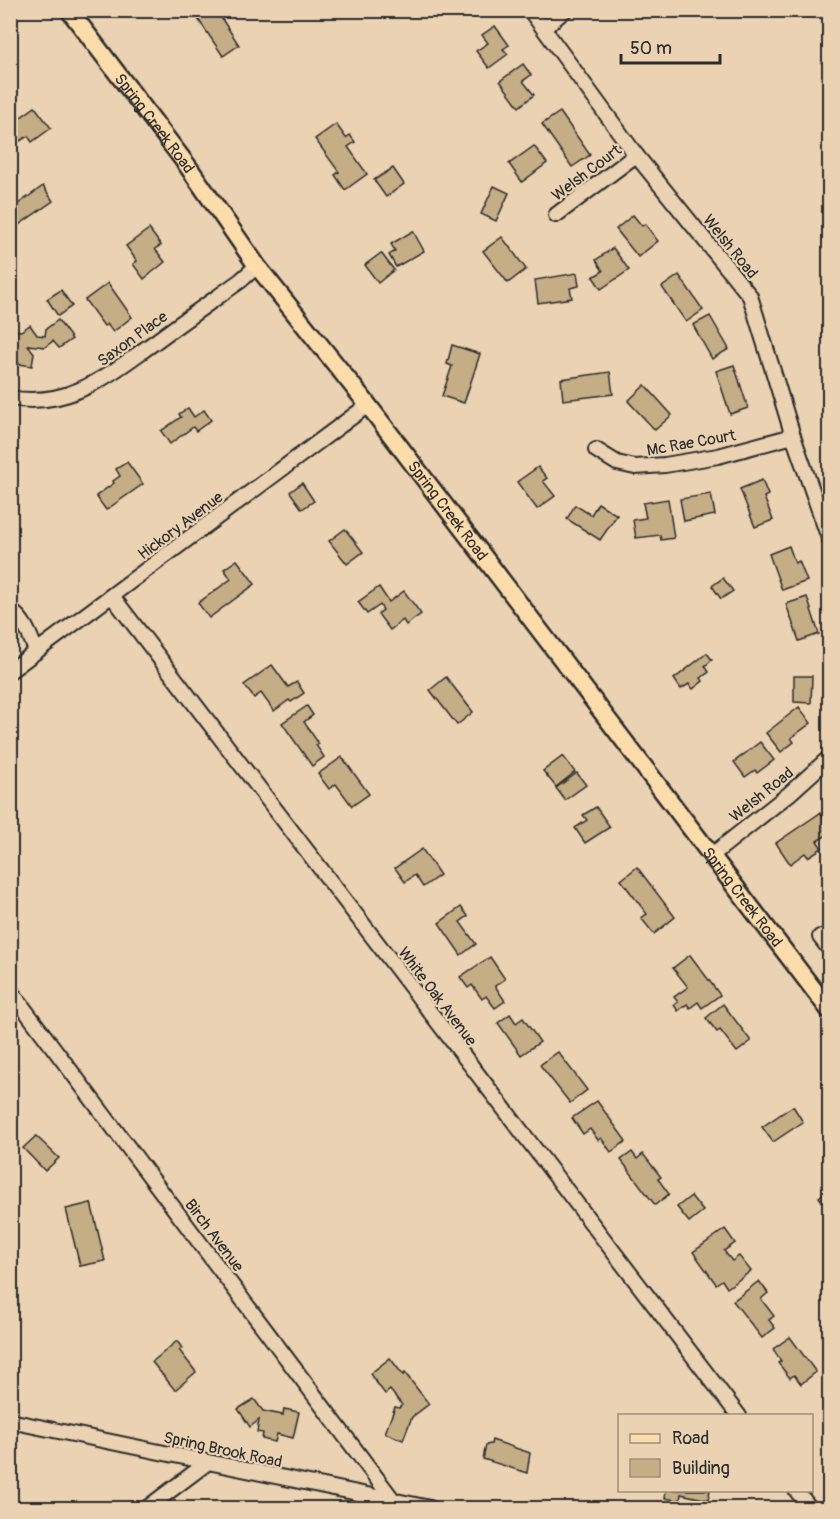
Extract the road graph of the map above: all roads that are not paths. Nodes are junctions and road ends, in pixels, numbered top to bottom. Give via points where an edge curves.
1 (69, 10) edge
2 (530, 10) edge
3 (565, 10) edge
4 (544, 28) junction
5 (636, 155) junction
6 (556, 215) dead end
7 (257, 266) junction
8 (10, 398) edge
9 (369, 405) junction
10 (793, 436) junction
11 (596, 450) dead end
12 (830, 541) edge
13 (112, 596) junction
14 (10, 610) edge
15 (36, 651) junction
16 (10, 670) edge
17 (830, 757) edge
18 (712, 855) junction
19 (820, 937) dead end
20 (830, 950) edge
21 (10, 990) edge
22 (830, 1011) edge
23 (736, 1414) edge
24 (10, 1422) edge
25 (207, 1463) junction
26 (797, 1492) edge
27 (393, 1500) junction
28 (147, 1509) edge
29 (430, 1509) edge
30 (810, 1509) edge

1 - 7 main road, Spring Creek Road via 188,165
2 - 4 street, Welsh Road
3 - 4 street
4 - 5 street, Welsh Road
5 - 6 street, Welsh Court
5 - 10 street, Welsh Road via 750,296
7 - 8 street, Saxon Place via 98,382 39,401
7 - 9 main road, Spring Creek Road
9 - 13 street, Hickory Avenue
9 - 18 main road, Spring Creek Road
10 - 11 street, Mc Rae Court via 718,456 634,468
10 - 12 street, Welsh Road
13 - 15 street, Hickory Avenue
13 - 23 street, White Oak Avenue
14 - 15 street via 26,627
15 - 16 street, Hickory Avenue
17 - 18 street, Welsh Road
18 - 22 main road, Spring Creek Road
19 - 20 street
21 - 27 street, Birch Avenue
24 - 25 street, Spring Brook Road
25 - 27 street, Spring Brook Road
25 - 28 street
26 - 30 street
27 - 29 street, Spring Brook Road

